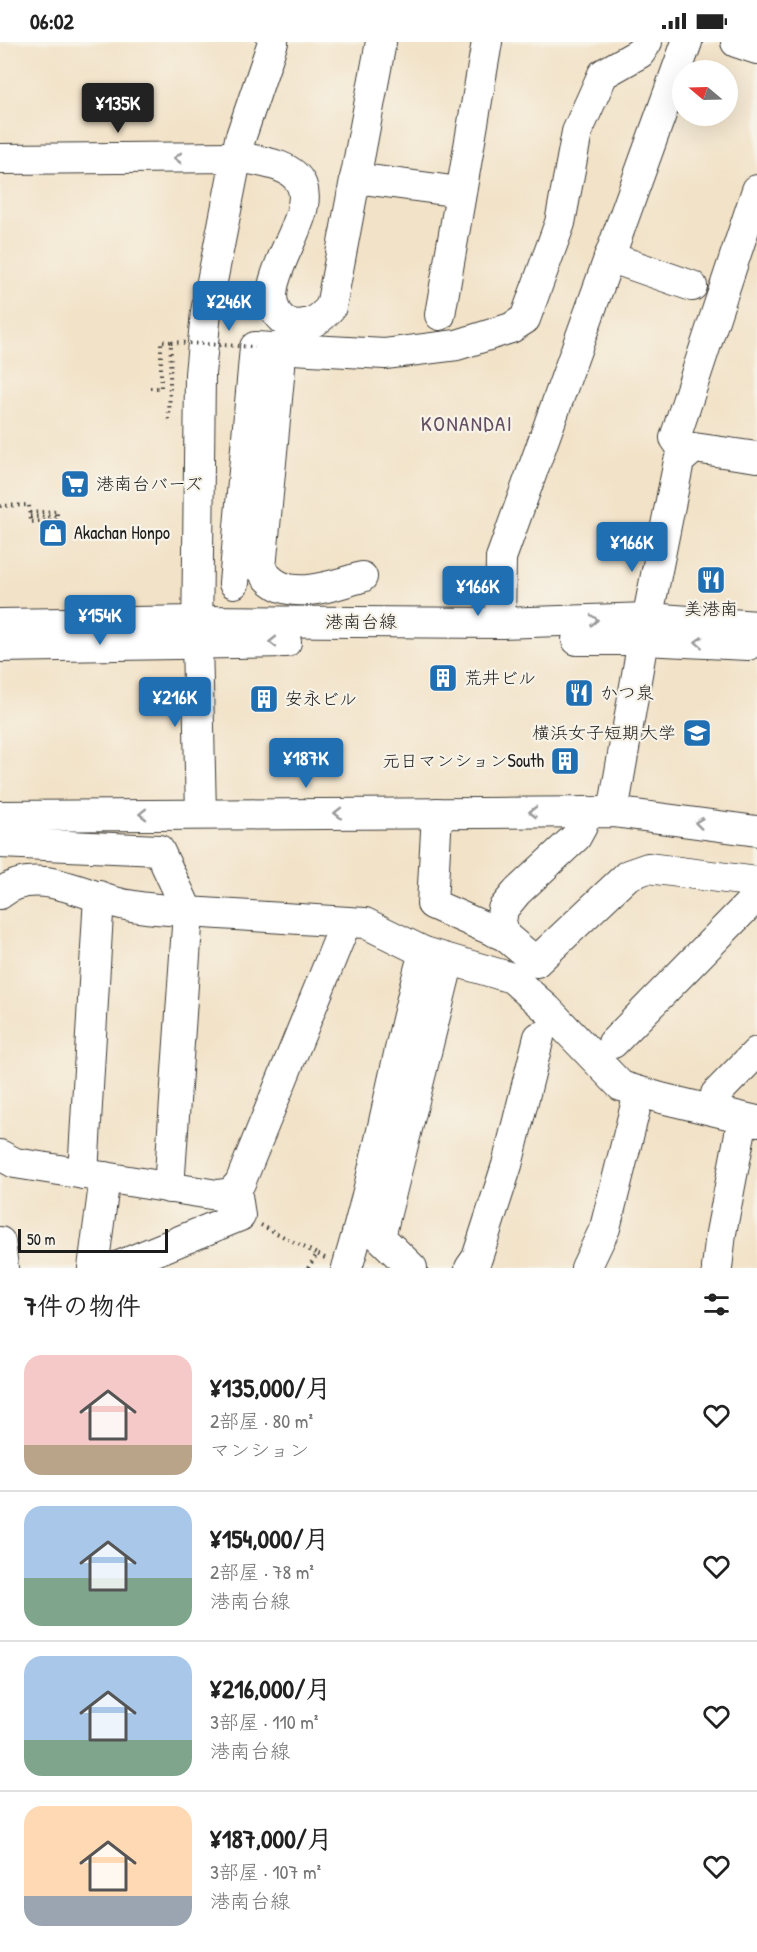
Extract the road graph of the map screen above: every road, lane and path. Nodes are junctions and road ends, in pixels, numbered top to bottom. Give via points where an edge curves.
1 (273, 42) edge
2 (381, 42) edge
3 (487, 42) edge
4 (647, 42) edge
5 (736, 42) edge
6 (682, 43) edge
7 (757, 49) edge
8 (237, 158) junction
9 (0, 159) edge
10 (355, 178) junction
11 (757, 190) edge
12 (460, 192) junction
13 (609, 257) junction
14 (692, 286) dead end
15 (440, 315) dead end
16 (171, 342) junction
17 (255, 347) junction
18 (280, 366) dead end
19 (150, 388) dead end
20 (169, 421) dead end
21 (686, 454) junction
22 (757, 457) edge
23 (0, 506) edge
24 (57, 516) dead end
25 (363, 577) dead end
26 (234, 583) dead end
27 (500, 623) junction
28 (0, 624) edge
29 (757, 626) edge
30 (645, 629) junction
31 (198, 632) junction
32 (757, 646) edge
33 (0, 647) edge
34 (583, 812) junction
35 (613, 812) junction
36 (201, 813) junction
37 (437, 813) junction
38 (0, 816) edge
39 (757, 831) edge
40 (0, 843) edge
41 (757, 882) edge
42 (0, 894) edge
43 (99, 896) junction
44 (757, 896) edge
45 (188, 912) junction
46 (342, 933) junction
47 (505, 936) junction
48 (436, 956) junction
49 (539, 1037) dead end
50 (613, 1043) dead end
51 (757, 1052) edge
52 (639, 1092) junction
53 (716, 1094) dead end
54 (750, 1119) edge
55 (0, 1155) edge
56 (94, 1176) junction
57 (169, 1188) junction
58 (238, 1202) junction
59 (0, 1242) edge
60 (316, 1254) dead end
61 (3, 1268) edge
62 (93, 1268) edge
63 (114, 1268) edge
64 (347, 1268) edge
65 (412, 1268) edge
66 (470, 1268) edge
67 (586, 1268) edge
68 (717, 1268) edge

1 - 8 street
2 - 10 street
3 - 12 street
4 - 17 street via 640,53 603,74 577,132 560,223 525,319 510,328 457,345 385,354
5 - 7 street
6 - 13 street
8 -> 9 street
8 - 10 street via 273,165 293,174 302,186 304,202 274,282 272,300 276,315 287,323 312,322 331,307
8 - 31 street via 206,312 201,374
10 - 12 street
11 - 21 street via 675,438
12 - 15 street
13 - 14 street
13 - 27 street via 501,558
16 - 17 path, bridge
16 - 19 path via 160,341 161,388
16 - 20 path
17 - 26 street
18 - 25 street via 261,568 266,578 279,587 297,591
21 - 22 street via 694,448
21 - 30 street via 679,461
23 - 24 path via 29,505 30,515
27 -> 30 street, 港南台線
27 - 31 street, 港南台線
28 - 31 street, 港南台線
29 - 30 street, 港南台線
30 -> 31 street, 港南台線
32 -> 30 street, 港南台線
30 - 35 street
31 - 33 street, 港南台線
31 - 36 street
34 - 35 street
34 -> 37 street
34 - 47 street via 576,837 503,909
39 -> 35 street
37 -> 36 street
36 -> 38 street
37 - 47 street via 432,904
40 - 45 street via 159,850
41 - 47 street via 648,868 628,875 536,962
42 - 43 street via 23,881
43 - 45 street via 142,907
43 - 56 street
44 - 50 street
45 - 46 street
45 - 57 street
46 - 48 street via 364,923
46 - 58 street
48 - 52 street via 512,978 547,1009 605,1072 621,1086
48 - 64 street via 401,1034
48 - 65 street via 380,1237
49 - 66 street via 507,1165 477,1258
51 - 53 street
52 - 54 street
52 - 67 street via 605,1228
54 - 68 street
55 - 56 street via 15,1163
56 - 57 street
56 - 62 street
57 - 58 street via 217,1195 231,1193
58 - 60 path
58 - 63 street
59 - 61 street

